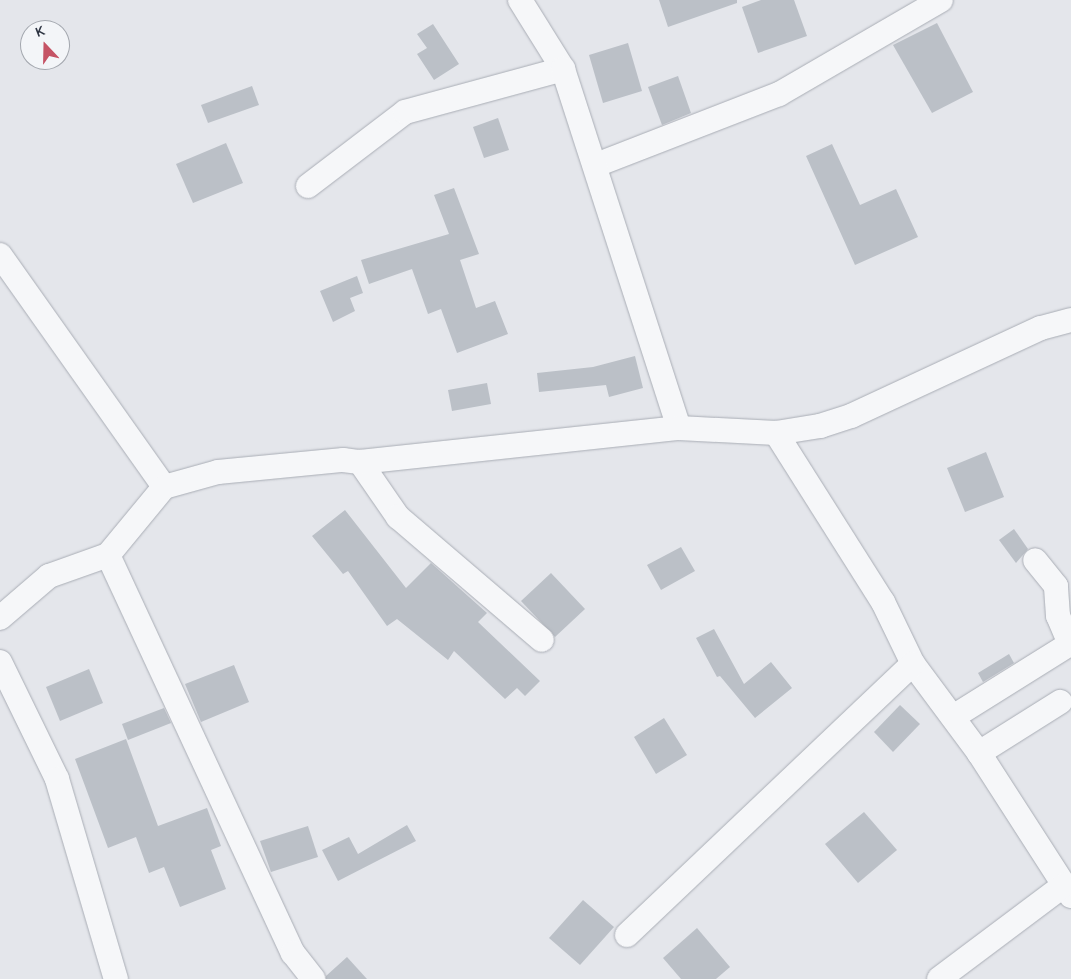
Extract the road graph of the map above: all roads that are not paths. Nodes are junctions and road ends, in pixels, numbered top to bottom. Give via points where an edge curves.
1 (520, 0) edge
2 (941, 0) edge
3 (563, 69) junction
4 (596, 165) junction
5 (308, 186) dead end
6 (0, 255) edge
7 (1071, 320) edge
8 (679, 428) junction
9 (776, 433) junction
10 (360, 462) junction
11 (164, 487) junction
12 (108, 554) junction
13 (1035, 560) dead end
14 (0, 618) edge
15 (542, 640) dead end
16 (0, 662) edge
17 (913, 664) junction
18 (1060, 702) dead end
19 (953, 718) junction
20 (979, 754) junction
21 (1067, 891) edge
22 (627, 935) dead end
23 (116, 979) edge
24 (313, 979) edge
25 (939, 979) edge

1 - 3 street
2 - 4 street via 779,94
3 - 4 street
3 - 5 street via 405,112
4 - 8 street
6 - 11 street
7 - 9 street via 1041,328 851,416 820,426
8 - 9 street
8 - 10 street
9 - 17 street via 883,602
10 - 11 street via 344,460 218,472
10 - 15 street via 398,517
11 - 12 street
12 - 14 street via 49,576
12 - 24 street via 293,953
13 - 19 street via 1056,586 1058,616 1070,644
16 - 23 street via 58,780
17 - 19 street
17 - 22 street
18 - 20 street
19 - 20 street
20 - 21 street
21 - 25 street

